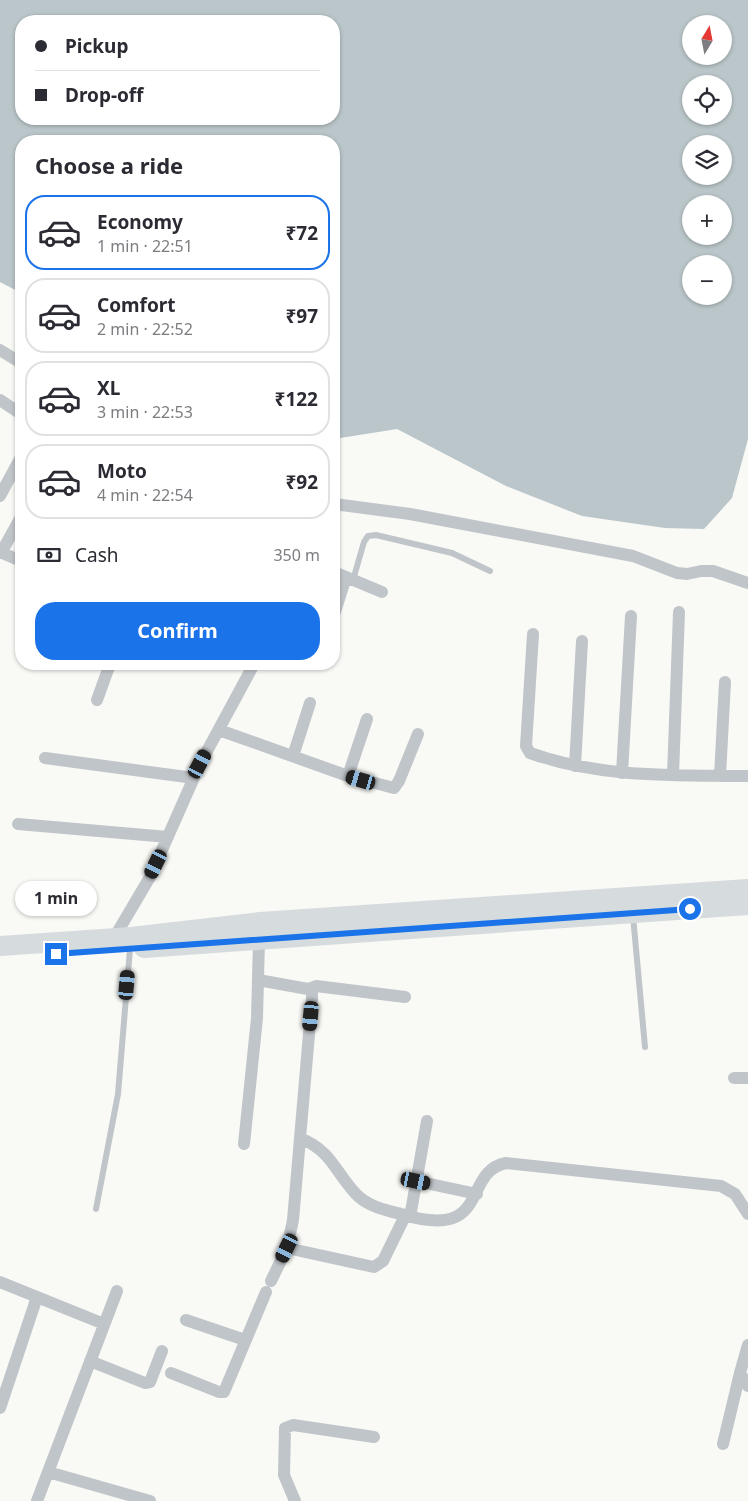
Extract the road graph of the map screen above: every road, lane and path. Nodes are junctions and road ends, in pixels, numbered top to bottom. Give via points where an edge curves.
1 (0, 350) edge
2 (15, 359) edge
3 (0, 400) edge
4 (15, 410) edge
5 (15, 468) edge
6 (0, 496) edge
7 (340, 505) edge
8 (15, 528) edge
9 (1, 553) edge
10 (15, 559) edge
11 (490, 571) dead end
12 (340, 574) edge
13 (350, 578) junction
14 (748, 583) edge
15 (382, 592) dead end
16 (340, 601) edge
17 (680, 612) dead end
18 (632, 616) dead end
19 (533, 634) dead end
20 (582, 642) dead end
21 (108, 670) edge
22 (251, 670) edge
23 (725, 682) dead end
24 (97, 700) dead end
25 (310, 703) dead end
26 (367, 719) dead end
27 (219, 730) junction
28 (418, 734) dead end
29 (293, 756) junction
30 (46, 758) dead end
31 (575, 766) junction
32 (622, 773) junction
33 (673, 775) junction
34 (348, 776) junction
35 (720, 776) junction
36 (748, 776) edge
37 (194, 778) junction
38 (18, 824) dead end
39 (168, 837) junction
40 (748, 889) edge
41 (632, 905) junction
42 (748, 905) edge
43 (259, 940) junction
44 (122, 944) junction
45 (0, 946) edge
46 (0, 958) edge
47 (258, 980) junction
48 (308, 989) junction
49 (405, 997) dead end
50 (645, 1047) dead end
51 (734, 1078) dead end
52 (748, 1078) edge
53 (427, 1121) dead end
54 (300, 1138) junction
55 (244, 1144) dead end
56 (416, 1181) junction
57 (477, 1194) junction
58 (96, 1209) dead end
59 (748, 1214) edge
60 (407, 1216) junction
61 (287, 1248) junction
62 (0, 1282) edge
63 (117, 1291) dead end
64 (37, 1297) junction
65 (186, 1320) dead end
66 (104, 1324) junction
67 (245, 1340) junction
68 (748, 1345) edge
69 (162, 1351) dead end
70 (90, 1362) junction
71 (171, 1373) dead end
72 (740, 1373) junction
73 (748, 1386) edge
74 (0, 1408) edge
75 (374, 1437) dead end
76 (723, 1444) dead end
77 (48, 1472) junction
78 (107, 1495) edge
79 (37, 1501) edge
80 (150, 1501) edge
81 (295, 1501) edge

1 - 2 street
3 - 4 street
5 - 6 street
7 - 14 street via 410,514 624,554 677,573 713,572
8 - 9 street
9 - 10 street
11 - 13 lane via 452,553 376,535 368,536 364,542
12 - 13 street
13 - 15 street
13 - 16 street
17 - 33 street
18 - 32 street
19 - 31 street via 527,750 555,762
20 - 31 street
21 - 24 street
22 - 27 street
23 - 35 street
25 - 29 street
26 - 34 street
27 - 29 street
27 - 37 street
28 - 34 street via 394,788
29 - 34 street
30 - 37 street
31 - 32 street
32 - 33 street
33 - 35 street
35 - 36 street
37 - 39 street
38 - 39 street
39 - 44 street
40 - 41 main road
41 - 42 main road
41 - 43 main road
41 - 44 main road via 260,922
41 - 50 lane
43 - 44 main road
43 - 47 street
44 - 45 main road
44 - 46 main road
44 - 58 lane via 118,1094
47 - 48 street
47 - 55 street
48 - 49 street via 316,986
48 - 54 street via 312,992 312,999
51 - 52 street
53 - 56 street
54 - 60 street via 324,1151 357,1195 373,1206
54 - 61 street via 294,1220
56 - 57 street
56 - 60 street
57 - 59 street via 488,1171 495,1165 506,1163 722,1186 735,1194
57 - 60 street via 460,1214 448,1220 437,1222
60 - 61 street via 384,1261 374,1267
61 - 67 street
62 - 64 street
63 - 66 street
64 - 66 street
64 - 74 street
65 - 67 street
66 - 70 street
67 - 71 street via 224,1392
68 - 72 street
69 - 70 street via 150,1382 146,1383
70 - 77 street
72 - 73 street
72 - 76 street
75 - 81 street via 294,1425 285,1428 284,1475
77 - 78 street
77 - 79 street
78 - 80 street

